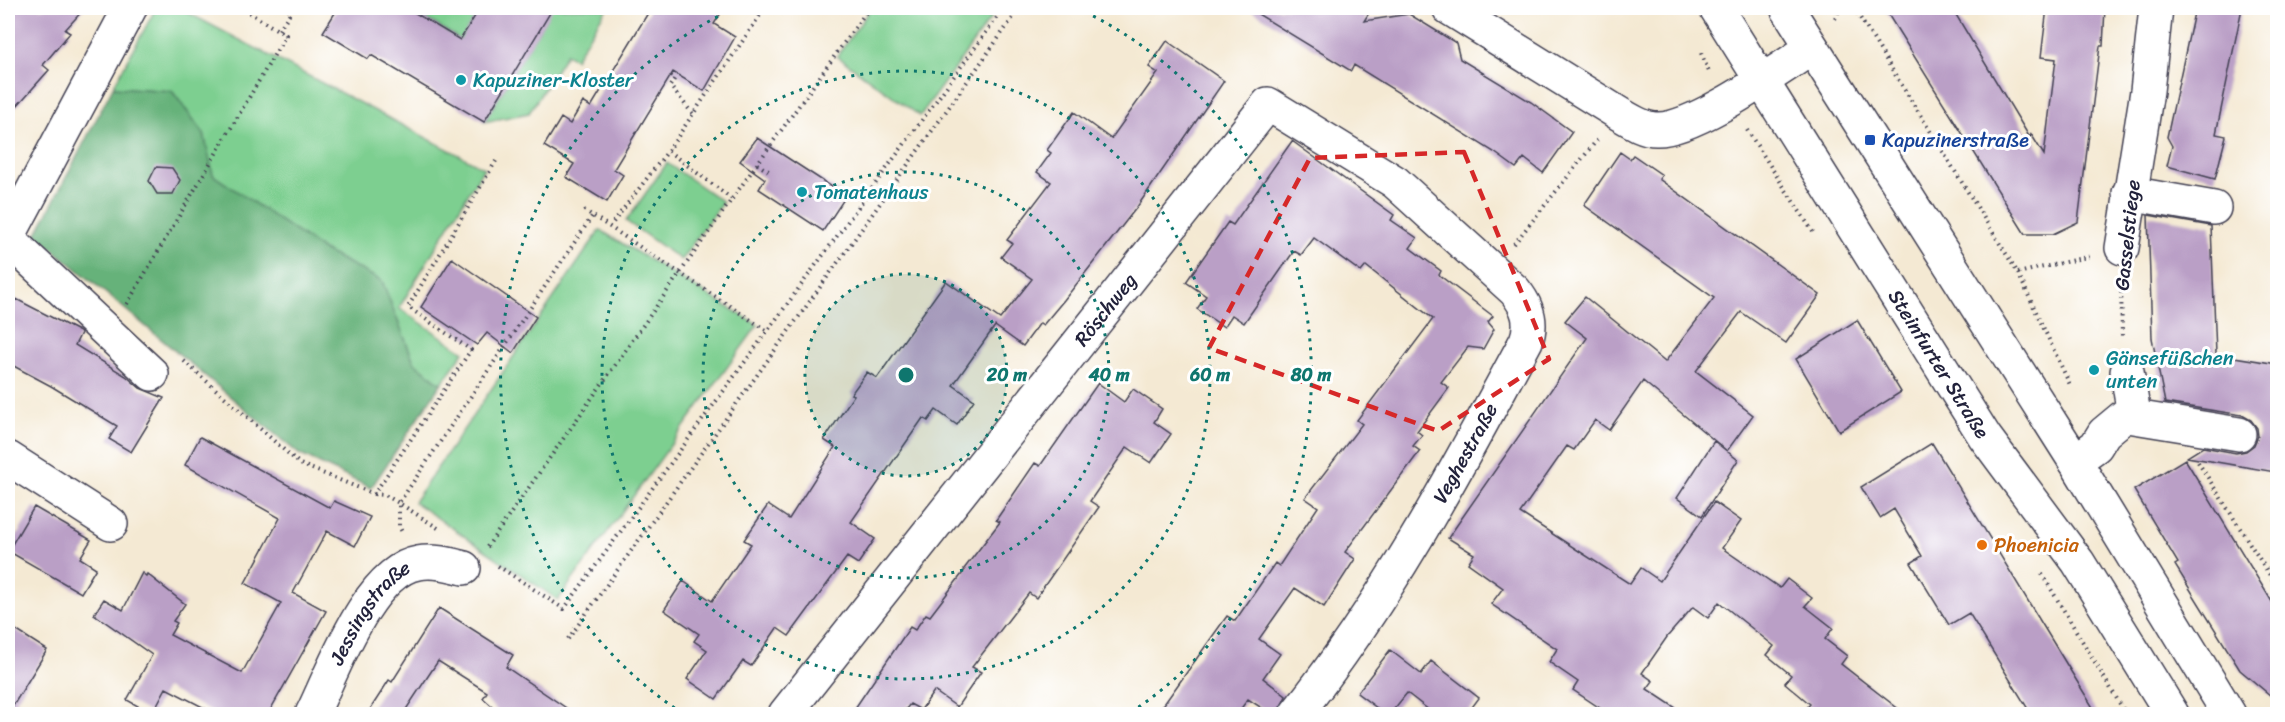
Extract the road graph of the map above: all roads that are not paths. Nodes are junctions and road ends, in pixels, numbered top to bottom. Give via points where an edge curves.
1 (130, 8) edge
2 (1449, 8) edge
3 (1716, 8) edge
4 (1787, 8) edge
5 (2156, 8) edge
6 (1812, 48) junction
7 (1760, 80) junction
8 (2129, 193) junction
9 (1419, 205) joint
10 (2214, 208) dead end
11 (8, 235) edge
12 (2122, 248) road end
13 (165, 364) road end
14 (2127, 372) road end
15 (2128, 416) junction
16 (2239, 434) dead end
17 (2085, 454) junction
18 (8, 458) edge
19 (111, 524) dead end
20 (478, 561) road end
21 (312, 714) edge
22 (785, 714) edge
23 (1296, 714) edge
24 (2172, 714) edge
25 (2229, 714) edge

1 - 11 street
2 - 7 street via 1646,128 1666,129 1707,112
3 - 7 street, Steinfurter Straße
4 - 6 street
5 - 8 street, Gasselstiege via 2148,91
6 - 7 street
6 - 17 street
7 - 24 street, Steinfurter Straße via 1985,437 2078,562
8 - 10 street
8 - 12 street, Gasselstiege
9 - 22 street, Röschweg via 1395,182 1268,104
9 - 23 street, Veghestraße via 1495,270 1525,302 1530,327 1526,342 1457,469 1384,594
11 - 13 street
14 - 15 street via 2133,399
15 - 16 street
15 - 17 street via 2104,433
17 - 25 street
18 - 19 street
20 - 21 street, Jessingstraße via 417,563 397,571 382,584 355,625

